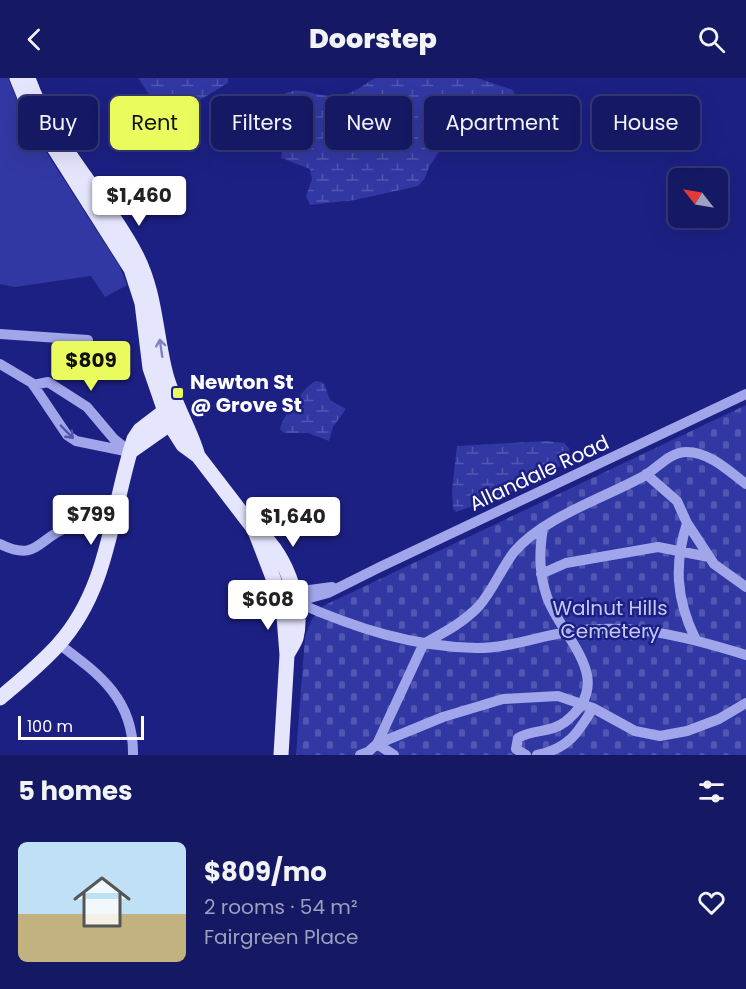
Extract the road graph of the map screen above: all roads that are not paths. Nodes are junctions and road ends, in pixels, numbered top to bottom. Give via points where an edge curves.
1 (17, 78) edge
2 (28, 78) edge
3 (0, 334) edge
4 (88, 340) dead end
5 (0, 364) edge
6 (33, 385) junction
7 (746, 394) edge
8 (172, 414) junction
9 (130, 452) junction
10 (646, 474) junction
11 (746, 484) edge
12 (687, 523) junction
13 (543, 528) junction
14 (112, 531) junction
15 (0, 544) edge
16 (679, 550) junction
17 (709, 557) junction
18 (541, 574) junction
19 (746, 587) edge
20 (291, 600) junction
21 (566, 632) junction
22 (695, 638) junction
23 (59, 644) junction
24 (423, 645) junction
25 (746, 655) edge
26 (0, 698) edge
27 (581, 703) junction
28 (746, 703) edge
29 (593, 708) junction
30 (377, 744) junction
31 (133, 755) edge
32 (281, 755) edge
33 (360, 755) edge
34 (394, 755) edge
35 (526, 755) edge
36 (537, 755) edge

1 - 8 main road via 30,110 131,269 142,303 150,368
8 -> 2 main road via 152,294 141,266 40,107
3 - 4 street
5 - 6 street
6 - 9 street via 48,382 87,407
6 -> 9 street via 67,435 76,441
7 - 20 street, Allandale Road via 319,597
8 - 9 main road via 140,430
8 - 20 main road via 193,440 198,456 267,547
9 - 14 main road
10 - 11 street via 662,461 683,452 697,452
10 - 12 street via 677,501
10 - 13 street
12 - 16 street
12 - 17 street
13 - 18 street
13 - 24 street via 515,551 480,605 461,623
14 - 15 street via 91,525 69,527 34,549 16,552
14 - 23 main road via 90,598
16 - 17 street
16 - 18 street via 658,547 599,555
16 - 22 street via 679,585
17 - 19 street
18 - 21 street via 548,598
20 - 24 street via 339,621
20 - 32 main road via 296,638 287,655
21 - 22 street via 624,629
21 - 24 street via 501,647
21 - 27 street via 582,658 589,680
22 - 25 street
23 - 26 main road
23 - 31 street via 89,665 119,698
24 - 30 street
27 - 29 street
27 - 30 street via 558,696 503,699 468,708
27 - 35 street via 562,724 518,738 516,749
28 - 29 street via 719,719 660,736 635,731
29 - 36 street via 580,731 567,743
30 - 33 street
30 - 34 street

